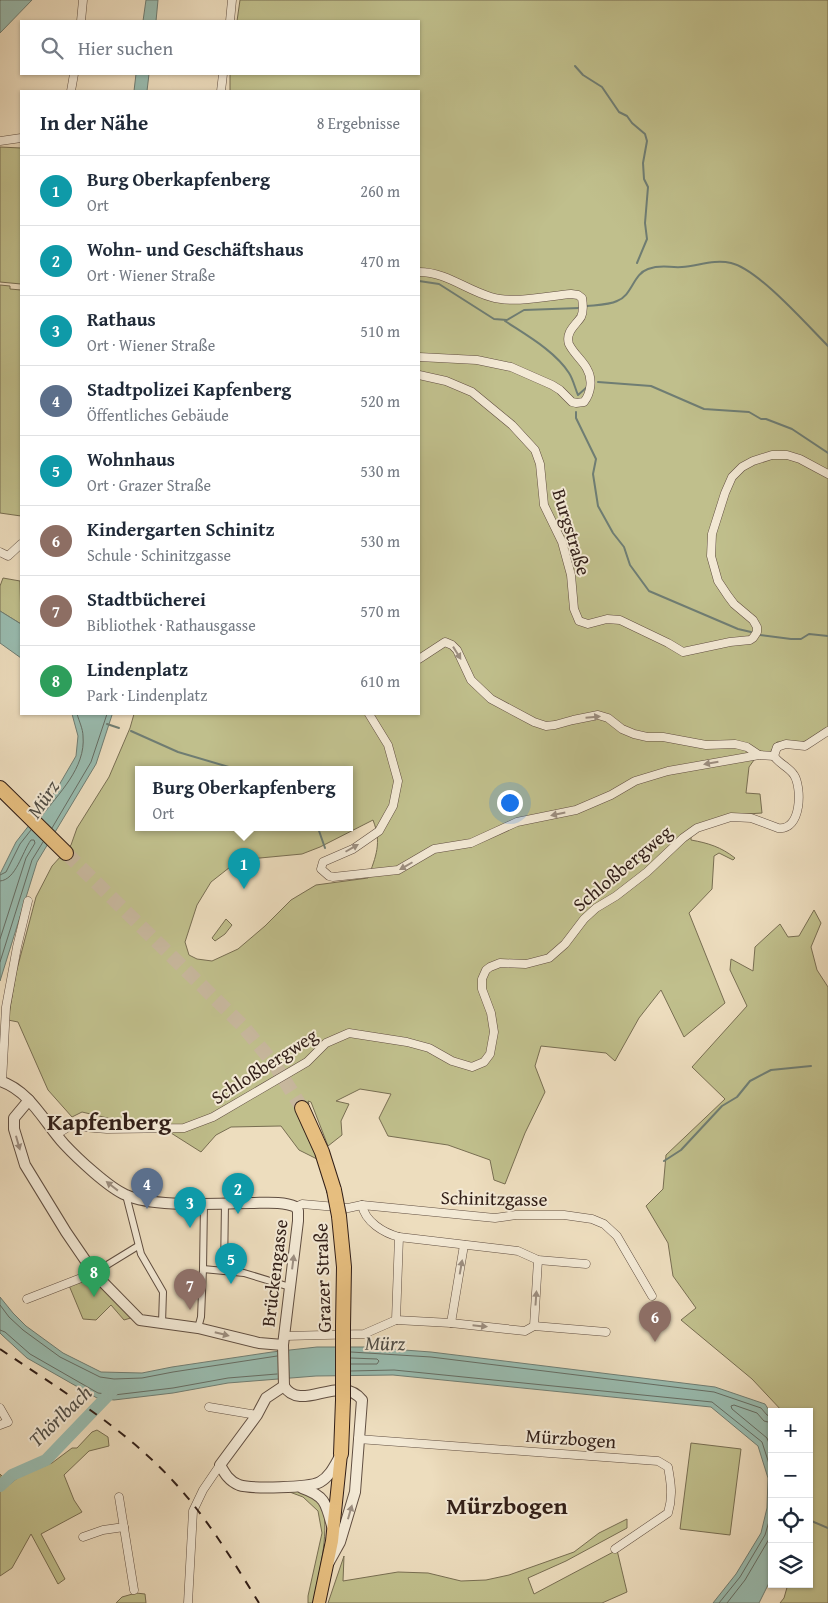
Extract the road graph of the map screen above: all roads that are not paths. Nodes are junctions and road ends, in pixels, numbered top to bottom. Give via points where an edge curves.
1 (83, 0) edge
2 (232, 0) edge
3 (81, 20) edge
4 (230, 20) edge
5 (74, 75) edge
6 (224, 75) edge
7 (71, 90) edge
8 (221, 90) edge
9 (20, 138) edge
10 (0, 141) edge
11 (420, 272) edge
12 (420, 357) edge
13 (420, 375) edge
14 (828, 474) edge
15 (20, 545) edge
16 (0, 552) edge
17 (420, 658) edge
18 (370, 715) edge
19 (828, 732) edge
20 (759, 755) junction
21 (774, 756) junction
22 (0, 788) edge
23 (66, 853) tunnel mouth
24 (28, 901) dead end
25 (1, 1081) edge
26 (29, 1100) junction
27 (302, 1108) tunnel mouth
28 (57, 1134) junction
29 (128, 1196) junction
30 (204, 1203) junction
31 (226, 1203) junction
32 (362, 1205) junction
33 (296, 1207) junction
34 (399, 1237) junction
35 (464, 1244) junction
36 (138, 1246) junction
37 (538, 1260) junction
38 (586, 1264) dead end
39 (203, 1271) junction
40 (225, 1271) junction
41 (94, 1272) junction
42 (290, 1287) junction
43 (652, 1296) dead end
44 (27, 1300) dead end
45 (396, 1320) junction
46 (162, 1323) junction
47 (451, 1323) junction
48 (534, 1326) junction
49 (198, 1328) junction
50 (606, 1332) dead end
51 (284, 1340) junction
52 (284, 1386) junction
53 (209, 1407) dead end
54 (0, 1408) edge
55 (257, 1415) junction
56 (0, 1425) edge
57 (358, 1439) junction
58 (341, 1454) junction
59 (220, 1465) junction
60 (298, 1487) junction
61 (337, 1488) junction
62 (355, 1492) junction
63 (119, 1498) dead end
64 (124, 1527) junction
65 (333, 1530) junction
66 (83, 1537) dead end
67 (615, 1549) dead end
68 (328, 1564) junction
69 (134, 1590) dead end
70 (188, 1603) edge
71 (319, 1603) edge

1 - 3 street
2 - 4 street
5 - 7 street
6 - 8 street
9 - 10 street
11 - 12 street via 442,275 492,298 513,300 578,294 583,308 569,334 569,343 587,368 590,390 584,402 576,403 552,385 510,367 477,360
13 - 14 street, Burgstraße via 472,392 512,425 535,450 540,464 544,505 562,542 579,621 588,624 607,619 620,620 680,652 750,640 757,632 753,620 734,604 718,581 711,556 712,534 732,478 753,460 772,455 800,459
15 - 16 street via 8,556
17 -> 20 street via 445,642 452,644 471,680 490,699 546,726 598,715 634,734 706,745 735,744
20 -> 18 street via 668,771 635,781 576,810 517,822 471,844 434,849 398,870 333,877 322,869 323,862 352,849 379,831 393,806 398,781 388,745
19 - 21 street via 805,746 786,744 777,747
20 - 21 street
21 - 28 street, Schloßbergweg via 791,771 798,783 798,808 790,825 778,828 751,818 731,817 697,828 647,872 596,908 549,958 526,964 500,963 486,970 482,989 494,1032 490,1054 484,1062 472,1066 407,1042 349,1033 326,1044 307,1062 213,1118 184,1128 70,1126
22 - 23 highway
24 - 25 street via 6,1007
25 - 26 street via 16,1088
26 - 28 street
26 -> 41 street via 14,1118 25,1165
27 - 58 highway, Grazer Straße, bridge via 322,1152 339,1216 344,1267
29 -> 28 street via 112,1187
29 - 30 street via 154,1202
29 - 36 street
30 - 31 street
30 - 39 street
31 - 33 street via 275,1203
31 - 40 street
32 - 33 street, Schinitzgasse via 348,1208 302,1204
32 - 34 street via 363,1212 381,1230
32 - 43 street, Schinitzgasse via 495,1218 564,1214 592,1219 604,1224 617,1236
42 -> 33 street, Brückengasse via 298,1221
34 - 35 street
34 - 45 street
35 - 37 street via 518,1251
47 -> 35 street
36 - 41 street
36 - 46 street via 162,1292
37 - 38 street
48 -> 37 street
39 - 40 street, Grazer Straße
39 - 49 street
40 - 42 street, Grazer Straße via 244,1273
41 - 44 street
41 - 46 street via 140,1320
42 - 51 street, Brückengasse
45 - 47 street
45 - 51 street via 364,1334
46 - 49 street
47 -> 48 street via 525,1331
48 - 50 street
49 -> 51 street via 259,1342
51 - 52 street
52 - 55 street via 266,1398
52 - 57 street via 298,1396 337,1389 358,1395 362,1400
53 - 55 street
54 - 56 street via 8,1422
55 - 59 street
57 - 62 street
57 - 67 street, Mürzbogen via 658,1461 668,1467 671,1483 668,1513
58 - 60 street, Grazer Straße via 324,1480
58 - 61 main road, Grazer Straße
59 - 60 street, Grazer Straße via 231,1481 243,1486
59 - 70 street via 193,1511
60 - 65 street, Grazer Straße via 323,1500
61 - 62 street via 346,1493
61 - 65 main road, Grazer Straße
68 -> 62 street via 337,1550
63 - 64 street
64 - 66 street
64 - 69 street
65 - 68 main road, Grazer Straße
68 - 71 main road, Grazer Straße

